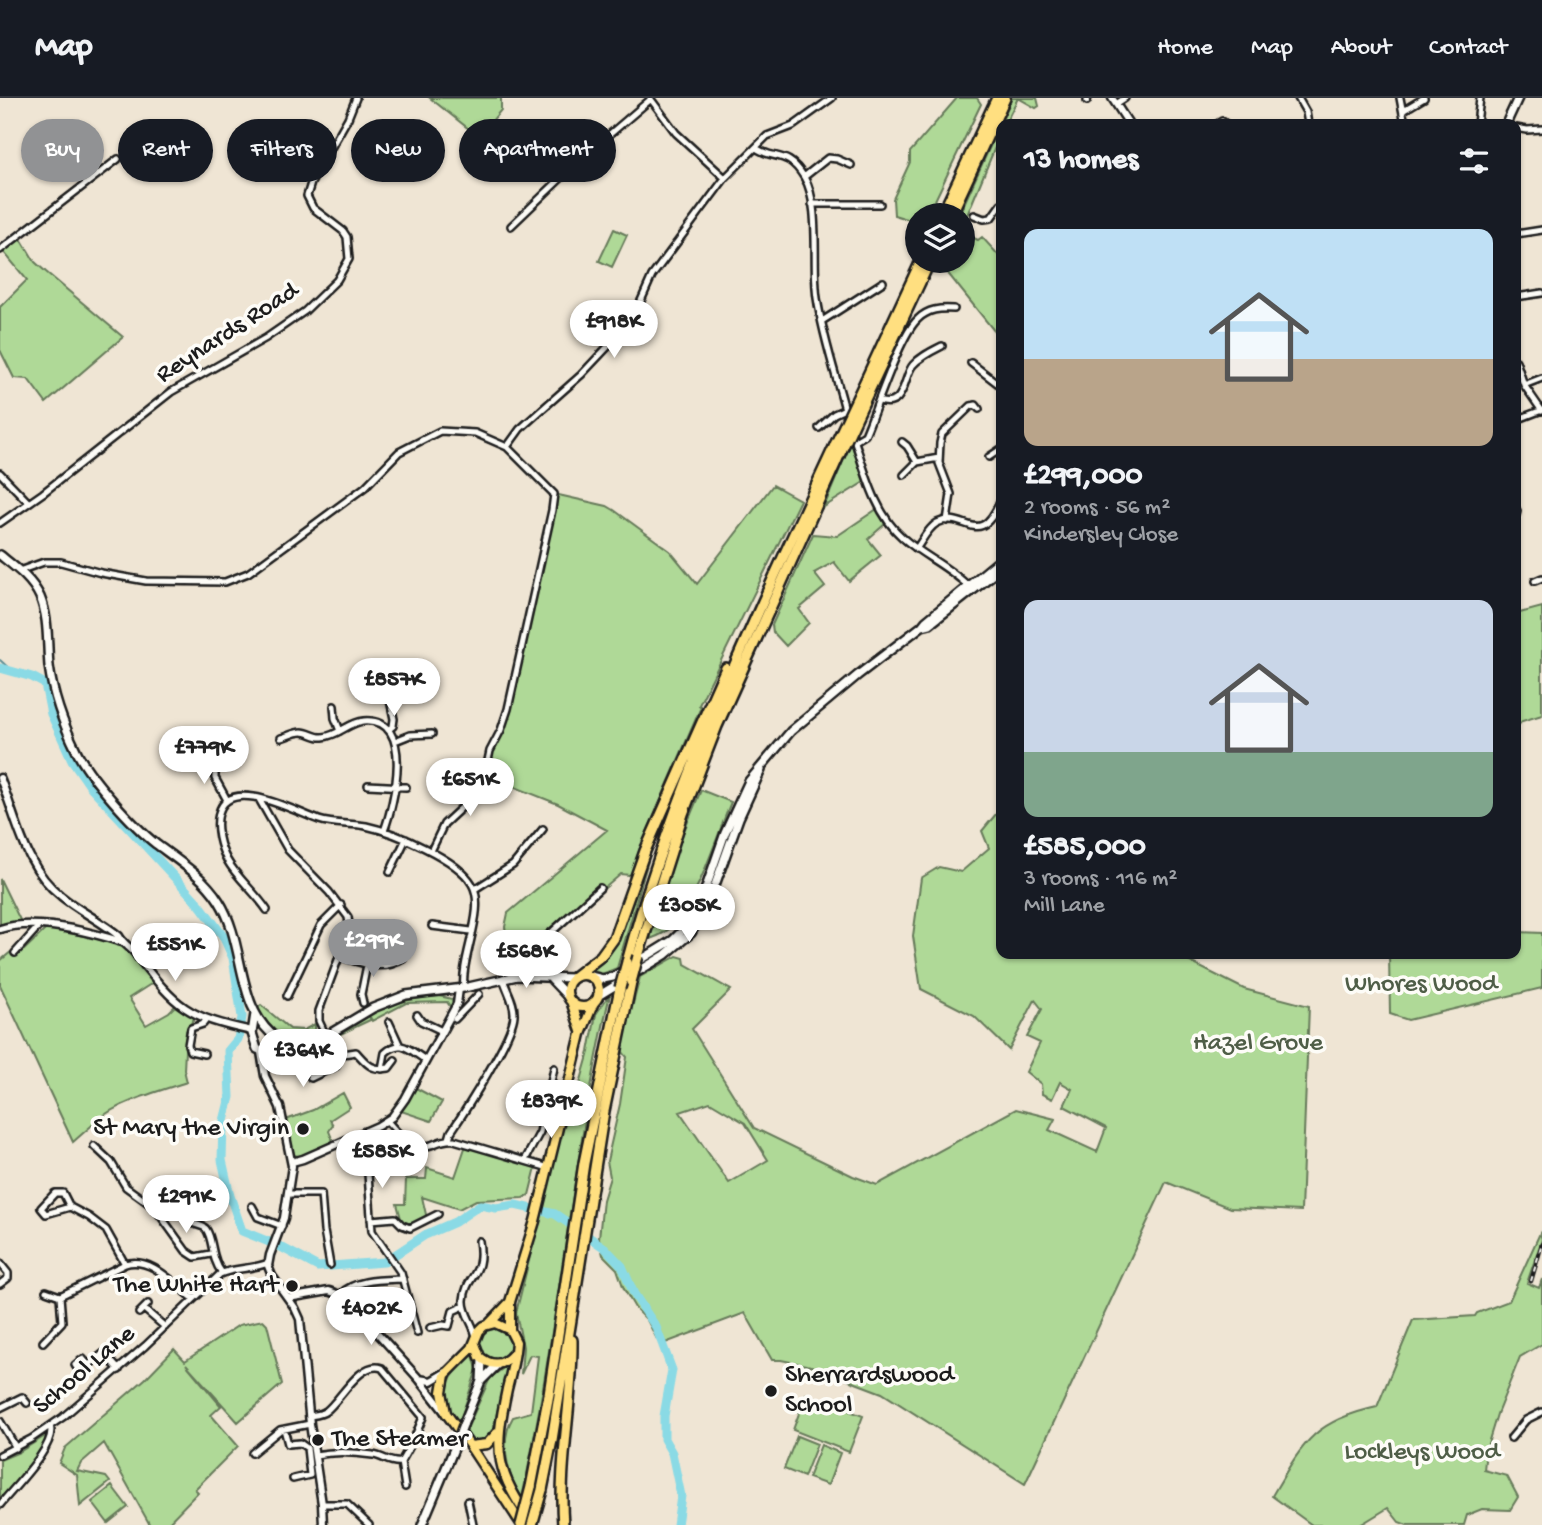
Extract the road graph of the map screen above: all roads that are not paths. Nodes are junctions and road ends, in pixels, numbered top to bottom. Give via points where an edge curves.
1 (356, 98) edge
2 (832, 98) edge
3 (997, 98) edge
4 (1005, 98) edge
5 (1125, 98) edge
6 (1298, 98) edge
7 (1400, 98) edge
8 (1424, 98) edge
9 (1480, 98) edge
10 (1518, 98) edge
11 (651, 99) edge
12 (1114, 101) edge
13 (1404, 110) junction
14 (1126, 119) edge
15 (1307, 119) edge
16 (1405, 119) edge
17 (1478, 119) edge
18 (1508, 119) edge
19 (1521, 129) edge
20 (1542, 129) edge
21 (755, 148) junction
22 (118, 159) dead end
23 (851, 165) dead end
24 (804, 177) junction
25 (725, 178) junction
26 (948, 203) edge
27 (957, 203) edge
28 (812, 204) junction
29 (880, 204) dead end
30 (996, 211) edge
31 (975, 215) edge
32 (511, 226) dead end
33 (1542, 230) edge
34 (1521, 233) edge
35 (0, 250) edge
36 (916, 273) edge
37 (924, 273) edge
38 (883, 282) dead end
39 (1542, 293) edge
40 (1521, 296) edge
41 (954, 309) dead end
42 (822, 321) junction
43 (942, 346) dead end
44 (971, 363) dead end
45 (1521, 376) edge
46 (1542, 378) edge
47 (996, 382) edge
48 (1524, 385) junction
49 (866, 389) junction
50 (879, 401) junction
51 (845, 409) junction
52 (979, 409) dead end
53 (1542, 411) edge
54 (1521, 419) edge
55 (819, 428) dead end
56 (855, 441) junction
57 (902, 442) dead end
58 (839, 446) junction
59 (507, 447) junction
60 (996, 452) edge
61 (939, 457) junction
62 (989, 457) dead end
63 (917, 463) junction
64 (0, 473) edge
65 (904, 475) dead end
66 (27, 502) junction
67 (996, 511) edge
68 (947, 521) junction
69 (0, 523) edge
70 (916, 549) junction
71 (0, 555) edge
72 (996, 564) edge
73 (19, 570) junction
74 (996, 572) edge
75 (1542, 578) edge
76 (1535, 582) dead end
77 (971, 589) junction
78 (758, 612) junction
79 (390, 700) dead end
80 (334, 706) dead end
81 (388, 730) junction
82 (340, 731) junction
83 (432, 734) dead end
84 (281, 738) dead end
85 (395, 741) junction
86 (215, 765) dead end
87 (761, 769) junction
88 (0, 778) edge
89 (368, 785) dead end
90 (396, 787) junction
91 (406, 788) dead end
92 (259, 799) junction
93 (227, 800) junction
94 (275, 803) junction
95 (268, 811) junction
96 (543, 829) dead end
97 (384, 831) junction
98 (406, 839) junction
99 (430, 851) junction
100 (390, 872) dead end
101 (600, 888) dead end
102 (475, 889) junction
103 (341, 905) junction
104 (267, 910) dead end
105 (39, 926) junction
106 (432, 926) dead end
107 (0, 929) edge
108 (471, 931) junction
109 (122, 942) junction
110 (15, 953) dead end
111 (339, 956) junction
112 (402, 959) dead end
113 (367, 965) junction
114 (517, 976) junction
115 (590, 976) junction
116 (503, 978) junction
117 (573, 978) junction
118 (551, 979) junction
119 (462, 988) junction
120 (479, 994) dead end
121 (287, 996) dead end
122 (596, 999) junction
123 (570, 1000) junction
124 (363, 1003) dead end
125 (457, 1011) junction
126 (255, 1014) junction
127 (417, 1016) dead end
128 (455, 1019) dead end
129 (206, 1020) junction
130 (388, 1022) dead end
131 (268, 1028) junction
132 (250, 1030) junction
133 (442, 1031) junction
134 (581, 1034) junction
135 (326, 1036) junction
136 (276, 1037) junction
137 (400, 1046) junction
138 (299, 1048) junction
139 (272, 1051) junction
140 (261, 1052) junction
141 (204, 1054) dead end
142 (343, 1054) dead end
143 (395, 1060) dead end
144 (426, 1060) junction
145 (337, 1066) dead end
146 (554, 1068) dead end
147 (382, 1069) junction
148 (387, 1121) junction
149 (365, 1131) junction
150 (449, 1139) junction
151 (94, 1146) dead end
152 (525, 1160) junction
153 (292, 1162) junction
154 (549, 1168) junction
155 (289, 1194) junction
156 (252, 1206) dead end
157 (70, 1207) junction
158 (190, 1209) dead end
159 (438, 1214) dead end
160 (371, 1220) junction
161 (282, 1226) junction
162 (479, 1241) dead end
163 (211, 1254) junction
164 (0, 1263) edge
165 (268, 1263) junction
166 (125, 1264) junction
167 (330, 1265) dead end
168 (257, 1268) junction
169 (222, 1273) junction
170 (270, 1273) junction
171 (403, 1279) junction
172 (0, 1284) edge
173 (46, 1291) dead end
174 (341, 1294) junction
175 (298, 1295) junction
176 (60, 1296) junction
177 (193, 1298) junction
178 (288, 1298) junction
179 (510, 1302) junction
180 (293, 1305) junction
181 (464, 1306) junction
182 (144, 1309) dead end
183 (572, 1314) junction
184 (473, 1325) junction
185 (487, 1325) junction
186 (165, 1327) junction
187 (430, 1328) dead end
188 (510, 1330) junction
189 (418, 1333) dead end
190 (475, 1341) junction
191 (43, 1342) dead end
192 (513, 1354) junction
193 (482, 1360) junction
194 (498, 1364) junction
195 (89, 1366) dead end
196 (119, 1370) junction
197 (449, 1370) junction
198 (419, 1379) junction
199 (481, 1381) junction
200 (27, 1403) dead end
201 (0, 1408) edge
202 (1542, 1412) edge
203 (446, 1413) junction
204 (309, 1416) junction
205 (0, 1421) edge
206 (310, 1424) junction
207 (50, 1426) junction
208 (499, 1428) junction
209 (284, 1429) junction
210 (1511, 1438) dead end
211 (470, 1446) junction
212 (16, 1448) junction
213 (251, 1452) dead end
214 (0, 1455) edge
215 (315, 1455) junction
216 (401, 1462) junction
217 (293, 1479) dead end
218 (405, 1487) dead end
219 (468, 1501) dead end
220 (0, 1504) edge
221 (323, 1504) junction
222 (323, 1525) edge
223 (369, 1525) edge
224 (422, 1525) edge
225 (473, 1525) edge
226 (522, 1525) edge
227 (533, 1525) edge
228 (564, 1525) edge

1 - 66 street, Reynards Road via 307,196 313,208 347,237 349,259 338,280 305,311 249,349 171,391
2 - 21 street via 793,126 766,136
3 - 26 highway
4 - 27 highway
5 - 12 street
6 - 15 street
7 - 13 street
8 - 13 street
9 - 17 street
10 - 18 main road
11 - 25 street via 676,134
11 - 32 street
12 - 14 street
13 - 16 street
19 - 20 street
21 - 24 street via 782,156
21 - 25 street
22 - 35 street
23 - 24 street via 828,158
24 - 28 street
25 - 59 street via 652,276 632,321
28 - 29 street
28 - 42 street
30 - 31 street via 991,218
33 - 34 street
36 - 49 highway
37 - 49 highway
38 - 42 street
39 - 40 street
41 - 50 street via 933,310 913,324
42 - 51 street
43 - 50 street via 911,367 904,391 896,398
44 - 47 street
45 - 48 street
46 - 48 street
48 - 53 street
49 - 58 highway, bridge
50 - 56 street via 865,435
51 - 55 street
51 - 56 street
52 - 61 street via 971,406 943,434
53 - 54 street
56 - 70 street via 887,520
57 - 63 street
58 - 78 highway
58 - 183 highway, bridge via 717,726 679,825 638,956 611,1073
59 - 73 street via 475,433 440,431 399,452 365,487 248,573 225,582 146,581 61,562
59 - 99 street via 554,494 508,709 490,751 486,776 472,798 444,824
60 - 62 street
61 - 63 street
61 - 68 street via 951,494
63 - 65 street
64 - 66 street
66 - 69 street, Reynards Road
67 - 68 street via 982,526
68 - 70 street via 933,526
70 - 77 street
71 - 73 main road
72 - 77 main road
73 - 126 main road via 43,604 55,698 78,754 144,834 199,877 216,897 233,932
74 - 77 main road
75 - 76 street
77 - 87 main road via 811,712
78 - 117 highway via 738,643 693,738 614,937 601,956
78 - 226 highway, bridge via 686,780 626,962 601,1073 549,1394
79 - 81 street via 394,719
80 - 82 street
81 - 82 street via 361,721
81 - 85 street
82 - 84 street via 321,738 298,732
83 - 85 street
85 - 90 street
86 - 93 street via 215,778
87 - 115 main road via 749,781 732,815 702,899 685,928 613,978
87 - 122 main road via 709,902 691,933
88 - 109 street via 36,869 61,896 110,928
89 - 90 street
90 - 91 street
90 - 97 street
92 - 93 street via 237,796
92 - 94 street
92 - 95 street
93 - 104 street via 218,819 224,852
94 - 95 street
94 - 97 street via 330,823
95 - 103 street via 288,850
96 - 102 street via 513,865
97 - 98 street
98 - 99 street
98 - 100 street
99 - 102 street via 461,871
101 - 114 street via 518,963
102 - 108 street
103 - 111 street via 349,925
103 - 121 street via 321,925
105 - 107 street
105 - 109 street
105 - 110 street
106 - 108 street
108 - 119 street
109 - 129 street via 163,991
111 - 113 street
111 - 135 street via 318,1011
112 - 113 street via 383,966
113 - 124 street
114 - 116 main road
114 - 118 main road
115 - 117 main road
115 - 122 main road via 598,987
116 - 119 main road
116 - 150 street via 514,1009 513,1020
117 - 118 main road
117 - 123 main road via 568,985
118 - 123 main road
119 - 125 street
119 - 135 main road via 386,1002
120 - 125 street
122 - 123 main road via 582,1007
122 - 134 main road
123 - 134 main road
125 - 128 street
125 - 133 street
126 - 131 main road
126 - 132 main road
127 - 133 street
129 - 132 street
129 - 141 street via 191,1028 188,1045 190,1051
130 - 137 street
131 - 132 main road
131 - 136 main road
132 - 140 main road
133 - 144 street
134 - 154 main road
135 - 138 main road
136 - 138 main road
136 - 139 main road
137 - 144 street
137 - 147 street via 385,1053
138 - 139 main road
138 - 145 street via 311,1078
139 - 140 main road
140 - 153 street
142 - 147 street via 356,1052 369,1066
143 - 147 street
144 - 148 street
146 - 152 street via 540,1132
148 - 149 street
148 - 150 street via 412,1145 424,1147
149 - 153 street
149 - 160 street
150 - 152 street
151 - 163 street via 127,1187 155,1208 186,1251 195,1257
152 - 154 street
153 - 155 street
154 - 179 main road
155 - 161 street
155 - 167 street via 321,1194
156 - 161 street via 258,1217
157 - 157 street via 46,1214 41,1208 59,1192
157 - 166 street via 106,1230
158 - 163 street via 191,1223 207,1231
159 - 160 street via 410,1228 395,1218
160 - 171 street via 374,1235
161 - 165 street
162 - 181 street via 480,1264 465,1291
163 - 169 street
164 - 172 street via 8,1273
165 - 168 street
165 - 170 street
166 - 176 street
166 - 177 street via 151,1265
168 - 169 street
168 - 170 street
169 - 177 street, School Lane
170 - 178 street
171 - 174 street via 357,1284
171 - 189 street
173 - 176 street
174 - 175 street
174 - 198 street
175 - 178 street
175 - 180 street
176 - 191 street via 62,1322
177 - 186 street, School Lane
178 - 180 street
179 - 185 main road
179 - 188 main road
180 - 204 street via 301,1324
181 - 184 street
181 - 187 street via 453,1311 449,1326
182 - 186 street
183 - 227 highway, bridge
183 - 228 highway
184 - 185 street
184 - 190 street
185 - 188 main road via 501,1324
185 - 190 main road
186 - 196 street, School Lane
188 - 192 main road via 516,1342
190 - 193 main road
190 - 197 main road
192 - 194 main road
192 - 208 main road
193 - 194 main road
193 - 199 main road
194 - 199 main road
195 - 196 street via 104,1353
196 - 207 street, School Lane
197 - 198 street via 431,1381
197 - 203 main road via 442,1388
198 - 203 street
199 - 224 main road, bridge
200 - 201 street via 22,1397
202 - 210 street via 1525,1419
203 - 211 main road
204 - 206 street
204 - 216 street via 324,1412 368,1368 380,1367 423,1417
205 - 212 street
206 - 209 street
206 - 215 street
207 - 212 street, School Lane
207 - 220 street via 52,1433 44,1450
208 - 211 main road via 487,1444
208 - 227 main road via 502,1472
209 - 213 street
209 - 217 street via 288,1444 304,1444 310,1465 310,1475
211 - 226 main road
212 - 214 street, School Lane
215 - 216 street via 373,1455
215 - 221 street
216 - 218 street
219 - 225 street
221 - 222 street
221 - 223 street via 347,1504

